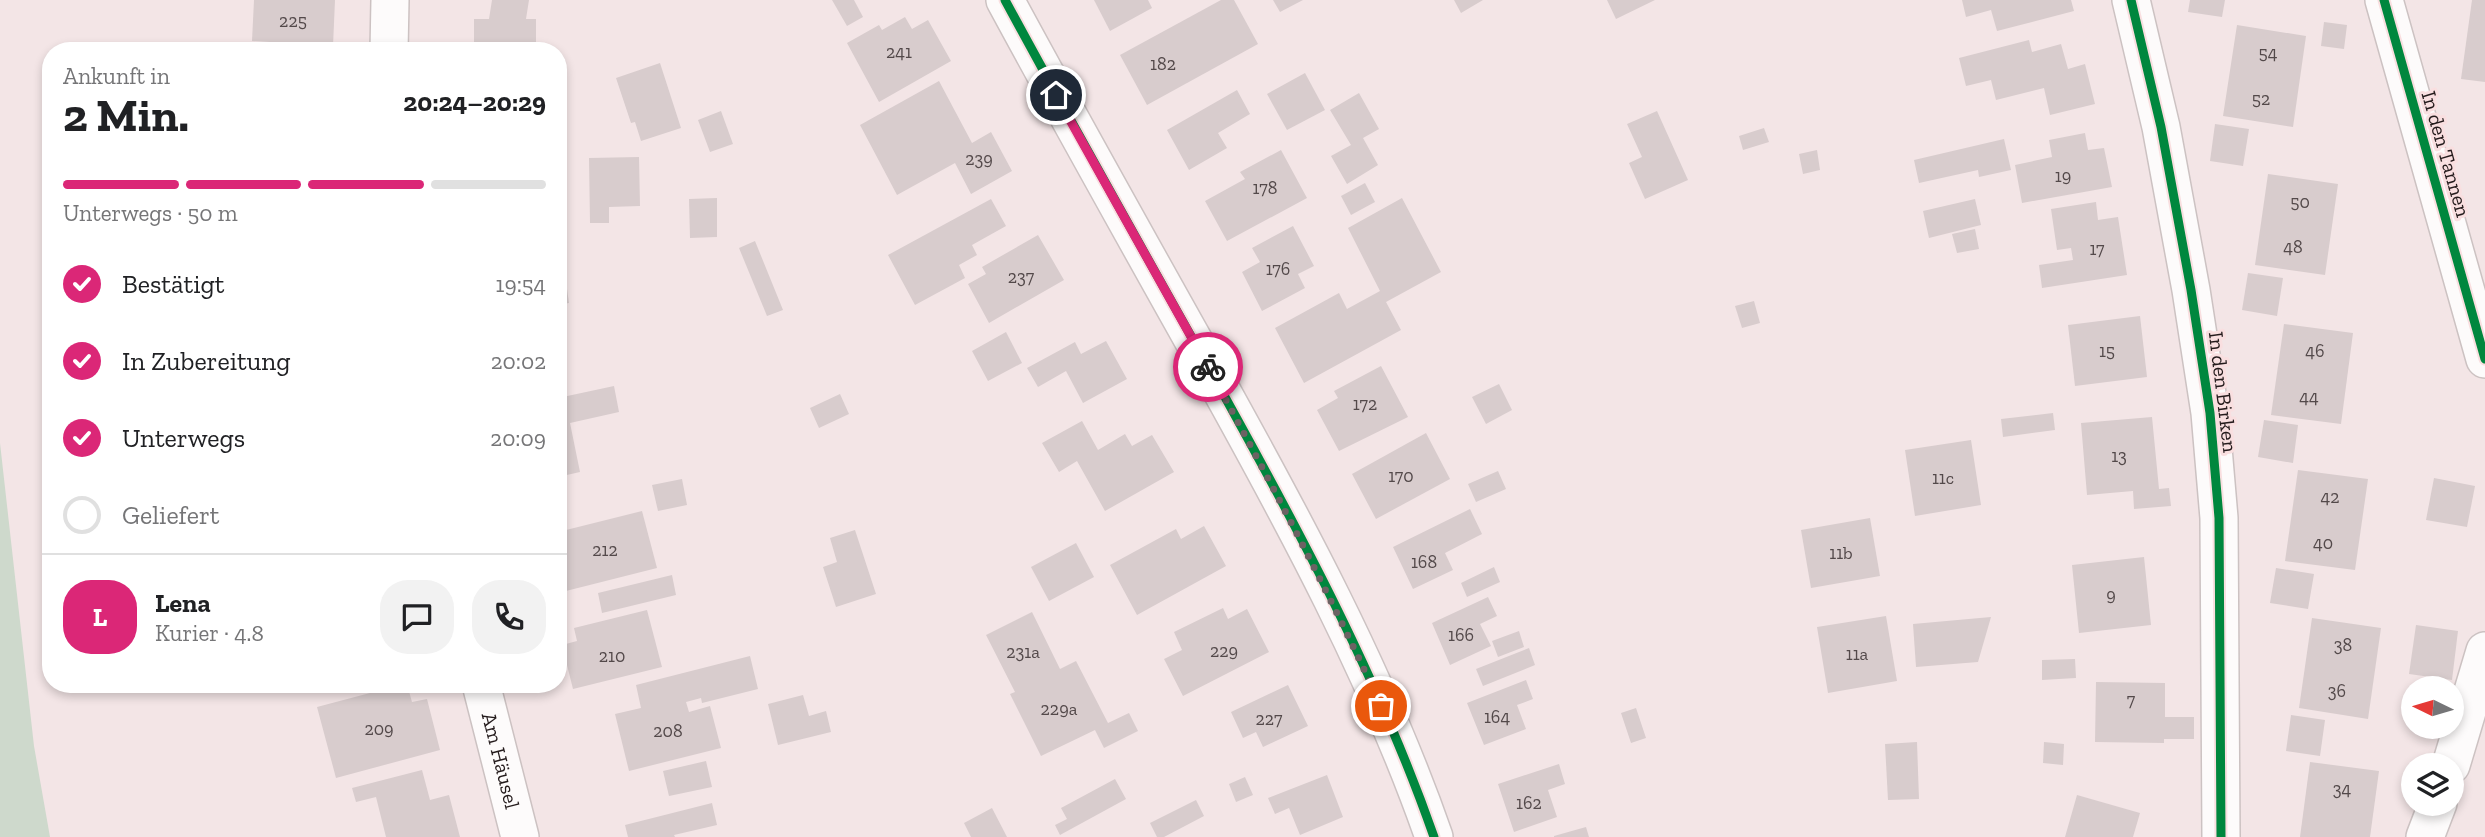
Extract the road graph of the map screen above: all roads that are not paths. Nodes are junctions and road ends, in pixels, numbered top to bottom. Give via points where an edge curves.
1 (390, 0) edge
2 (1005, 0) edge
3 (2130, 0) edge
4 (2384, 0) edge
5 (389, 42) edge
6 (2485, 359) edge
7 (2485, 651) edge
8 (483, 693) edge
9 (2455, 753) edge
10 (2222, 795) junction
11 (2433, 816) edge
12 (520, 837) edge
13 (1434, 837) edge
14 (2206, 837) edge
15 (2221, 837) edge
16 (2426, 837) edge

1 - 5 street
2 - 13 street via 1278,494 1386,716
3 - 10 street, In den Birken via 2161,127 2210,414 2219,518
4 - 6 street, In den Tannen
7 - 9 street
8 - 12 street, Am Häusel
10 - 14 street, In den Birken
10 - 15 street
11 - 16 street

